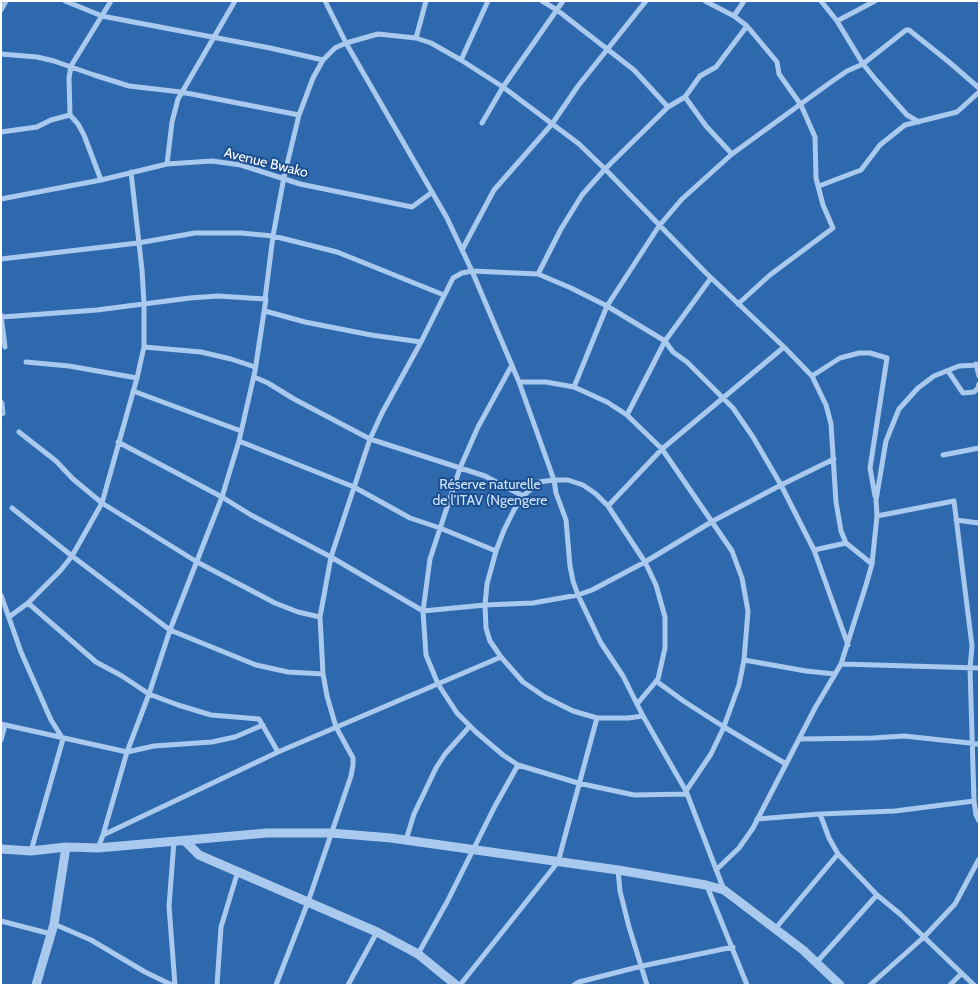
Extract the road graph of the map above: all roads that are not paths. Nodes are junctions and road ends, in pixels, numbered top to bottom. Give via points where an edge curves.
1 (6, 1) edge
2 (65, 1) edge
3 (111, 1) edge
4 (235, 1) edge
5 (325, 1) edge
6 (426, 1) edge
7 (488, 1) edge
8 (542, 1) edge
9 (563, 1) edge
10 (646, 1) edge
11 (705, 1) edge
12 (744, 1) edge
13 (821, 1) edge
14 (875, 1) edge
15 (1, 10) edge
16 (557, 10) junction
17 (102, 16) junction
18 (734, 16) junction
19 (837, 20) junction
20 (748, 26) junction
21 (214, 37) junction
22 (416, 38) junction
23 (346, 42) junction
24 (607, 48) junction
25 (1, 54) edge
26 (322, 60) junction
27 (461, 60) junction
28 (863, 64) junction
29 (71, 66) junction
30 (503, 87) junction
31 (979, 88) edge
32 (181, 92) junction
33 (979, 92) edge
34 (685, 97) junction
35 (801, 105) junction
36 (668, 107) junction
37 (70, 115) junction
38 (299, 115) junction
39 (919, 122) junction
40 (482, 123) dead end
41 (552, 124) junction
42 (1, 132) edge
43 (732, 154) junction
44 (167, 164) junction
45 (605, 169) junction
46 (131, 172) junction
47 (284, 178) junction
48 (101, 180) junction
49 (819, 186) junction
50 (431, 193) junction
51 (1, 199) edge
52 (659, 226) junction
53 (273, 236) junction
54 (138, 243) junction
55 (462, 250) junction
56 (1, 259) edge
57 (472, 271) junction
58 (538, 274) junction
59 (710, 278) junction
60 (444, 295) junction
61 (265, 299) junction
62 (144, 303) junction
63 (738, 304) junction
64 (607, 306) junction
65 (265, 311) junction
66 (1, 315) edge
67 (664, 341) junction
68 (421, 342) junction
69 (5, 347) dead end
70 (144, 347) junction
71 (784, 347) junction
72 (26, 362) dead end
73 (977, 364) edge
74 (512, 365) junction
75 (255, 367) junction
76 (948, 370) junction
77 (812, 376) junction
78 (979, 376) edge
79 (254, 377) junction
80 (137, 378) junction
81 (519, 382) junction
82 (979, 384) edge
83 (574, 387) junction
84 (133, 391) junction
85 (722, 398) junction
86 (626, 415) junction
87 (242, 431) junction
88 (19, 432) dead end
89 (370, 439) junction
90 (240, 441) junction
91 (118, 442) junction
92 (979, 448) edge
93 (662, 449) junction
94 (943, 455) dead end
95 (834, 459) junction
96 (460, 468) junction
97 (554, 480) junction
98 (781, 485) junction
99 (354, 487) junction
100 (523, 496) junction
101 (222, 497) junction
102 (876, 500) junction
103 (102, 503) junction
104 (608, 506) junction
105 (12, 508) dead end
106 (877, 516) junction
107 (956, 520) junction
108 (713, 521) junction
109 (979, 523) edge
110 (440, 528) junction
111 (846, 543) junction
112 (814, 550) junction
113 (496, 551) junction
114 (72, 556) junction
115 (331, 557) junction
116 (197, 562) junction
117 (645, 562) junction
118 (872, 564) junction
119 (1, 595) edge
120 (578, 595) junction
121 (28, 602) junction
122 (485, 605) junction
123 (423, 611) junction
124 (9, 617) junction
125 (320, 617) junction
126 (170, 630) junction
127 (848, 645) junction
128 (501, 658) junction
129 (744, 660) junction
130 (841, 664) junction
131 (970, 668) junction
132 (979, 668) edge
133 (323, 674) junction
134 (835, 674) junction
135 (656, 680) junction
136 (438, 684) junction
137 (149, 694) junction
138 (637, 704) junction
139 (643, 716) junction
140 (597, 718) junction
141 (3, 724) edge
142 (264, 726) junction
143 (470, 726) junction
144 (336, 727) junction
145 (724, 727) junction
146 (63, 739) junction
147 (799, 739) junction
148 (1, 740) edge
149 (976, 744) edge
150 (127, 752) junction
151 (278, 752) junction
152 (786, 764) junction
153 (518, 765) junction
154 (578, 783) junction
155 (686, 792) junction
156 (974, 801) junction
157 (820, 814) junction
158 (757, 819) junction
159 (979, 821) edge
160 (330, 834) junction
161 (103, 835) junction
162 (406, 840) junction
163 (174, 841) junction
164 (185, 841) junction
165 (66, 847) junction
166 (98, 848) junction
167 (1, 849) edge
168 (473, 849) junction
169 (31, 851) junction
170 (838, 854) junction
171 (979, 860) edge
172 (558, 862) junction
173 (618, 870) junction
174 (716, 870) junction
175 (238, 871) junction
176 (706, 885) junction
177 (724, 890) junction
178 (877, 895) junction
179 (308, 902) junction
180 (1, 921) edge
181 (54, 924) junction
182 (775, 929) junction
183 (377, 932) junction
184 (51, 934) junction
185 (924, 937) junction
186 (733, 947) junction
187 (418, 954) junction
188 (816, 963) junction
189 (642, 966) junction
190 (961, 974) junction
191 (36, 985) edge
192 (173, 985) edge
193 (217, 985) edge
194 (276, 985) edge
195 (348, 985) edge
196 (456, 985) edge
197 (460, 985) edge
198 (574, 985) edge
199 (648, 985) edge
200 (747, 985) edge
201 (840, 985) edge
202 (870, 985) edge
203 (950, 985) edge
204 (974, 985) edge

1 - 15 street
2 - 17 street
3 - 17 street
4 - 21 street
5 - 23 street
6 - 22 street
7 - 27 street
8 - 16 street
9 - 16 street
10 - 24 street
11 - 18 street
12 - 18 street
13 - 19 street
14 - 19 street
16 - 24 street
16 - 30 street
17 - 21 street
17 - 29 street
18 - 20 street
19 - 28 street
20 - 34 street via 716,67 700,76
20 - 35 street via 772,54 779,74
21 - 26 street
21 - 32 street
22 - 23 street via 378,34
22 - 27 street
23 - 26 street
23 - 50 street
24 - 36 street via 641,77
24 - 41 street
25 - 29 street via 37,57
26 - 38 street
27 - 30 street
28 - 31 street via 909,30
28 - 35 street via 847,71
28 - 39 street via 907,115
29 - 32 street via 128,86
29 - 37 street
30 - 40 street
30 - 41 street
32 - 38 street
32 - 44 street via 172,122
33 - 39 street via 957,112
34 - 36 street
34 - 43 street
35 - 43 street
35 - 49 street via 815,137
36 - 45 street
37 - 42 street via 38,127
37 - 48 street via 84,135
38 - 47 street
39 - 49 street via 906,125 880,145 861,170
41 - 45 street
41 - 55 street via 494,190
43 - 52 street via 682,199
44 - 46 street, Avenue Bwako
44 - 47 street, Avenue Bwako via 212,161 241,165
45 - 52 street
45 - 58 street via 582,195
46 - 48 street, Avenue Bwako
46 - 54 street
47 - 50 street, Avenue Bwako via 412,207
47 - 53 street
48 - 51 street, Avenue Bwako
49 - 63 street via 833,228 770,275
50 - 55 street
52 - 59 street
52 - 64 street
53 - 54 street via 195,233
53 - 60 street via 337,252
53 - 61 street
54 - 56 street
54 - 62 street
55 - 57 street
57 - 58 street
57 - 60 street via 453,278
57 - 74 street
58 - 64 street
59 - 63 street
59 - 67 street
60 - 68 street
61 - 62 street via 218,296
61 - 65 street
62 - 66 street via 97,310
62 - 70 street
63 - 71 street
64 - 67 street
64 - 83 street
65 - 68 street via 371,335
65 - 75 street
66 - 69 street
67 - 85 street
67 - 86 street
68 - 89 street
70 - 75 street via 201,352
70 - 80 street
71 - 77 street
71 - 85 street
72 - 80 street
73 - 76 street
73 - 78 street
74 - 81 street
74 - 96 street
75 - 79 street
76 - 82 street via 963,393 974,392
76 - 102 street via 922,385 899,409 886,440
77 - 95 street via 831,424
77 - 102 street via 840,358 859,353 887,358 870,468
79 - 87 street
79 - 89 street
80 - 84 street
81 - 83 street
81 - 97 street
83 - 86 street
84 - 87 street
84 - 91 street
85 - 93 street
85 - 98 street via 734,408
86 - 93 street
87 - 90 street
88 - 103 street
89 - 96 street
89 - 99 street
90 - 99 street
90 - 101 street
91 - 101 street
91 - 103 street
92 - 94 street
93 - 104 street
93 - 108 street
95 - 98 street
95 - 111 street via 836,502
96 - 100 street via 485,476
96 - 110 street
97 - 100 street via 540,482
97 - 104 street via 583,485
97 - 120 street via 566,520 570,566
98 - 108 street
98 - 112 street
99 - 110 street via 410,518
99 - 115 street
100 - 113 street via 509,518
101 - 115 street via 251,516
101 - 116 street
102 - 106 street
103 - 114 street
103 - 116 street
104 - 117 street
105 - 114 street
106 - 107 street via 954,501
106 - 118 street
107 - 109 street
107 - 131 street via 972,646
108 - 117 street
108 - 129 street via 732,551 742,578 748,611
110 - 113 street
110 - 123 street via 430,559
111 - 112 street
111 - 118 street
112 - 127 street
113 - 122 street
114 - 121 street
114 - 126 street
115 - 123 street
115 - 125 street
116 - 125 street via 275,603
116 - 126 street
117 - 120 street
117 - 135 street via 665,617 665,648
118 - 127 street
119 - 124 street
120 - 122 street via 533,604
120 - 138 street via 601,643
121 - 124 street
121 - 137 street via 96,662
122 - 123 street
122 - 128 street via 486,628
123 - 136 street via 426,655
124 - 146 street via 51,720
125 - 133 street
126 - 133 street via 256,665 288,672
126 - 137 street
127 - 130 street
128 - 136 street
128 - 140 street via 524,682 545,697
129 - 134 street
129 - 145 street
130 - 131 street
130 - 134 street
131 - 132 street
131 - 149 street
133 - 144 street
134 - 147 street
135 - 138 street
135 - 145 street
136 - 143 street
136 - 144 street
137 - 142 street via 210,715 255,717
137 - 150 street
138 - 139 street
139 - 140 street
139 - 155 street
140 - 154 street
141 - 146 street
141 - 148 street
142 - 150 street via 212,742 154,746
142 - 151 street
143 - 153 street
143 - 162 street via 436,768 414,814
144 - 151 street
144 - 160 street via 353,758 353,765
145 - 152 street
145 - 155 street
146 - 150 street
146 - 169 street
147 - 149 street via 904,736
147 - 152 street
149 - 156 street
150 - 161 street
151 - 161 street
152 - 158 street
153 - 154 street
153 - 168 street
154 - 155 street via 634,795
154 - 172 street
155 - 174 street
156 - 157 street via 895,811
156 - 159 street
157 - 158 street
157 - 170 street
158 - 174 street via 739,848
160 - 162 street
160 - 164 street via 267,833
160 - 179 street
161 - 166 street
162 - 168 street
163 - 164 street
163 - 166 street
163 - 192 street via 169,906
164 - 175 street via 199,855
165 - 166 street
165 - 169 street
165 - 181 street
167 - 169 street
168 - 172 street
168 - 187 street
170 - 178 street
170 - 182 street
171 - 185 street via 956,904
172 - 173 street
172 - 197 street
173 - 176 street
173 - 189 street via 626,918
174 - 177 street
175 - 179 street
175 - 193 street via 221,927
176 - 177 street
176 - 186 street
177 - 182 street
178 - 185 street
178 - 188 street
179 - 183 street
179 - 194 street
180 - 184 street
181 - 184 street
181 - 192 street via 91,940
182 - 188 street
183 - 187 street
183 - 195 street
184 - 191 street
185 - 190 street
185 - 202 street
186 - 189 street
186 - 200 street
187 - 196 street
188 - 201 street
189 - 198 street
189 - 199 street
190 - 203 street
190 - 204 street

